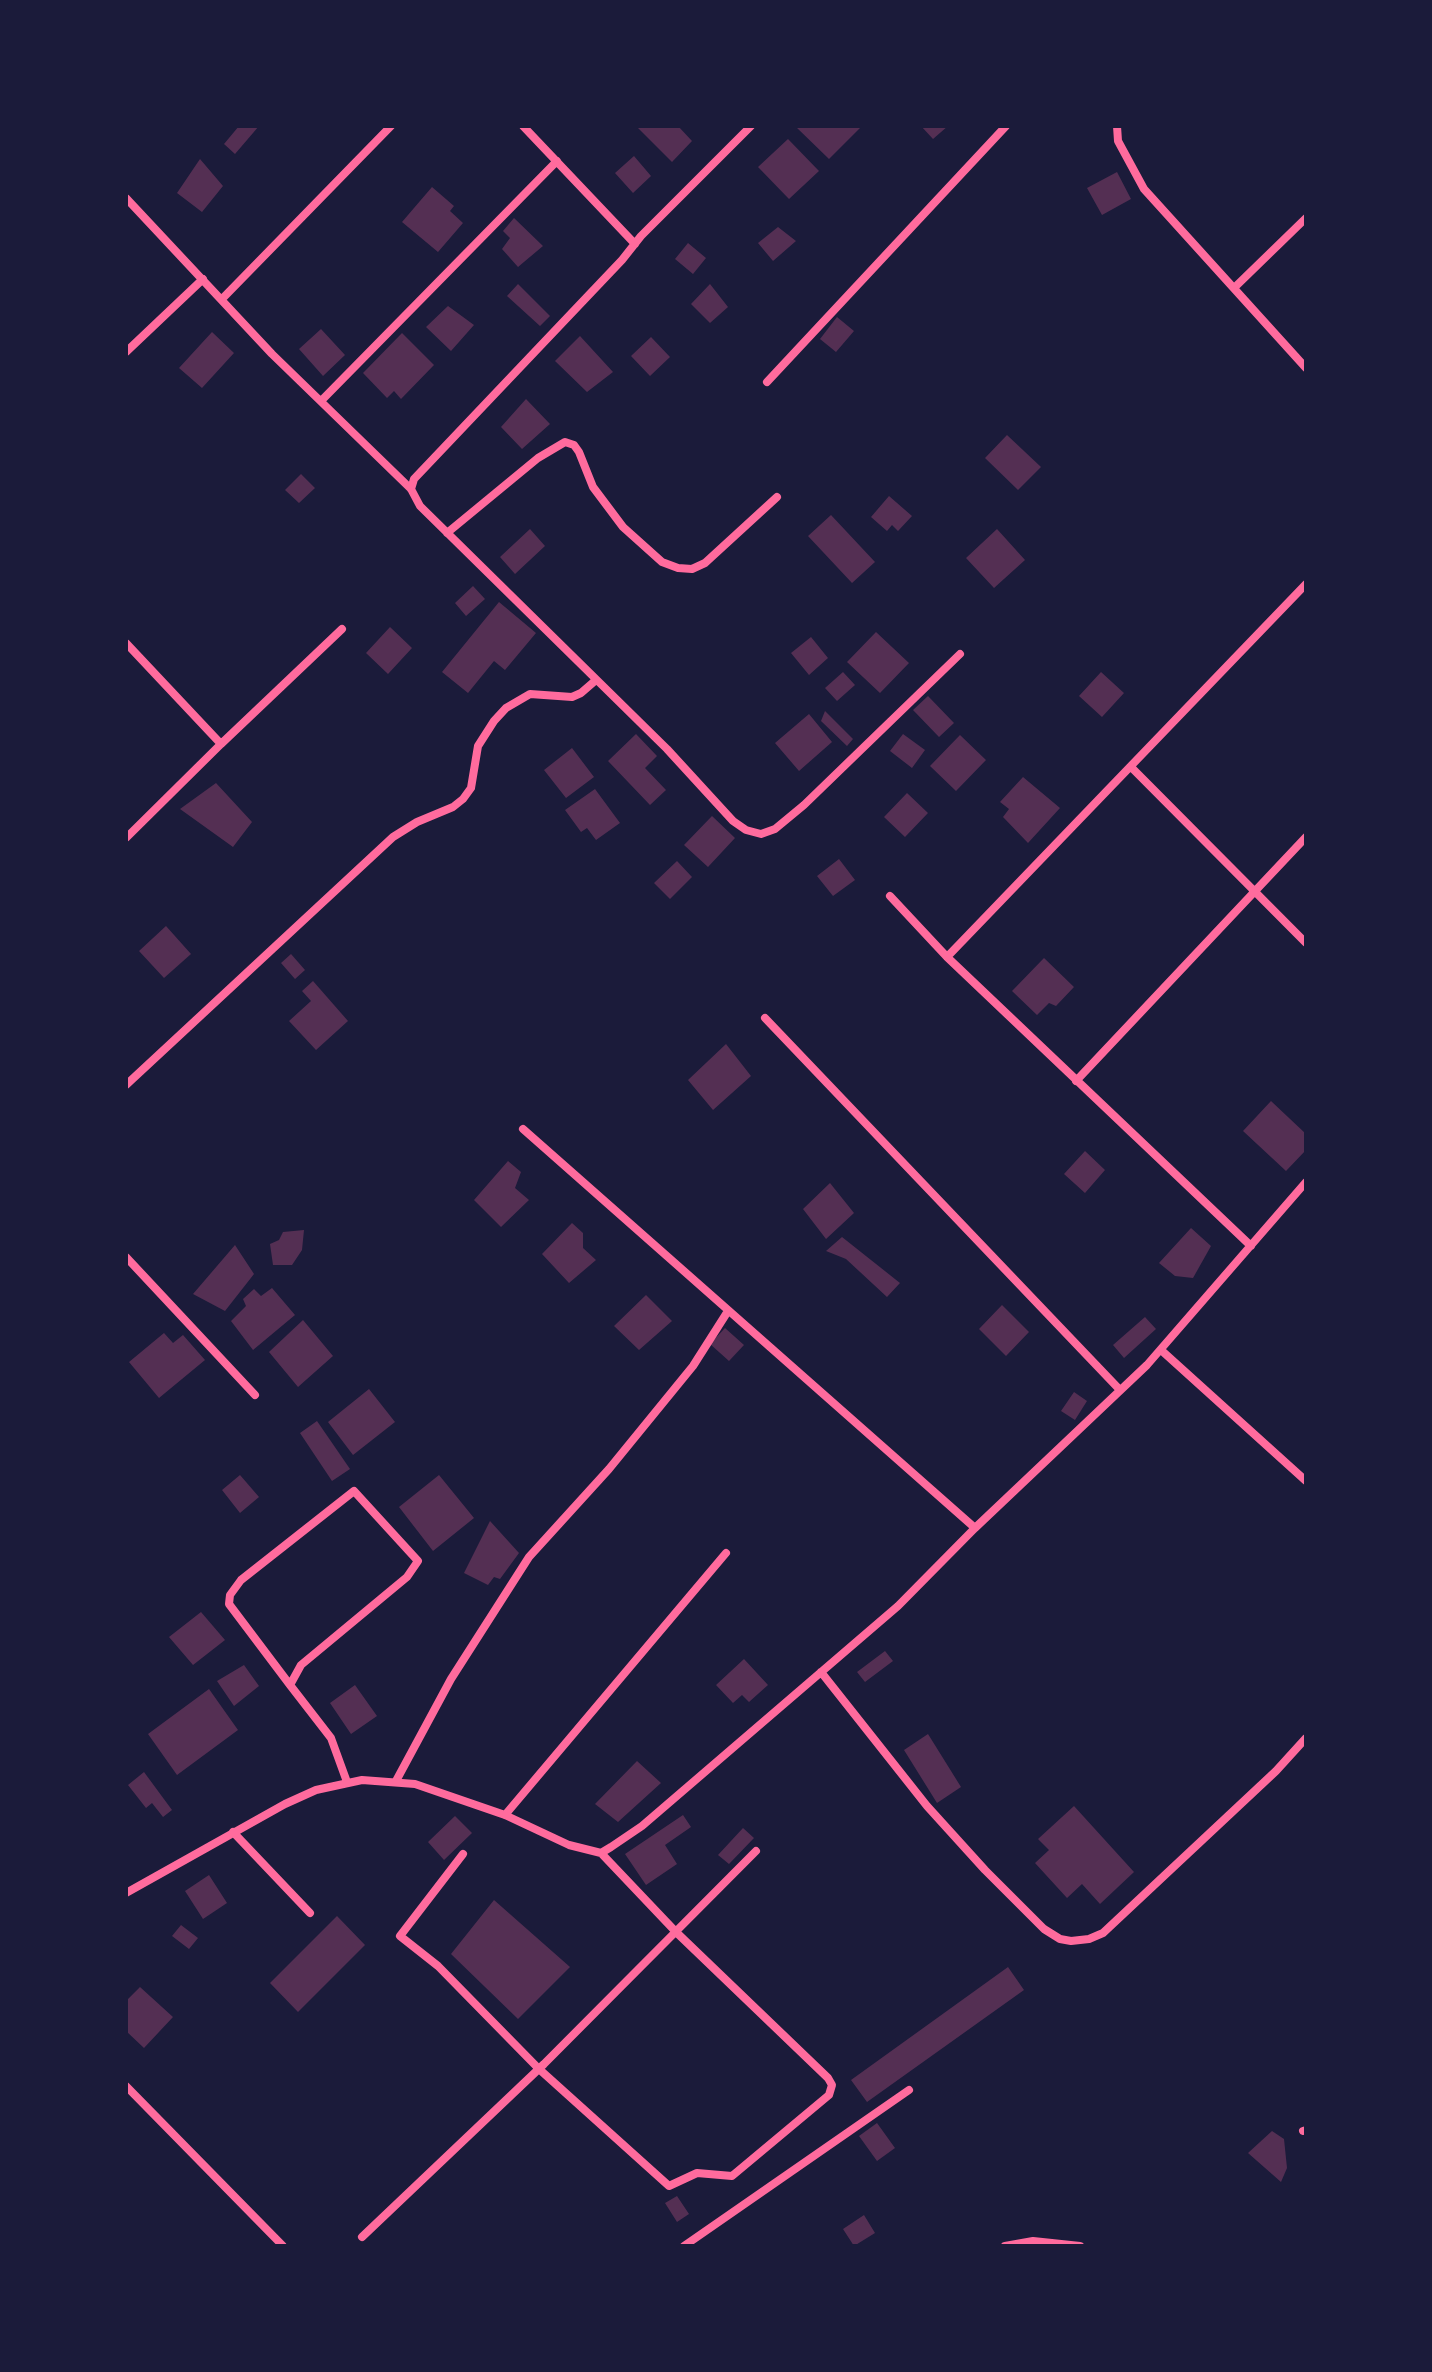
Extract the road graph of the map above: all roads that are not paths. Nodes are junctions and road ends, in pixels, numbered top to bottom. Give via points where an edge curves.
1 (391, 126) edge
2 (523, 126) edge
3 (751, 126) edge
4 (1006, 126) edge
5 (1117, 126) edge
6 (557, 161) junction
7 (126, 198) edge
8 (1306, 218) edge
9 (635, 244) junction
10 (203, 279) junction
11 (1234, 288) junction
12 (222, 299) junction
13 (126, 352) edge
14 (1306, 368) edge
15 (767, 382) dead end
16 (321, 401) junction
17 (411, 489) junction
18 (777, 497) dead end
19 (447, 533) junction
20 (1306, 584) edge
21 (342, 629) dead end
22 (126, 643) edge
23 (960, 654) dead end
24 (596, 680) junction
25 (221, 744) junction
26 (1131, 767) junction
27 (1306, 837) edge
28 (126, 838) edge
29 (1254, 892) junction
30 (890, 896) dead end
31 (1306, 943) edge
32 (947, 957) junction
33 (765, 1018) dead end
34 (1076, 1081) junction
35 (126, 1085) edge
36 (523, 1129) dead end
37 (1306, 1182) edge
38 (1251, 1246) junction
39 (126, 1257) edge
40 (728, 1311) junction
41 (1161, 1350) junction
42 (1120, 1390) junction
43 (255, 1395) dead end
44 (1306, 1481) edge
45 (975, 1528) junction
46 (726, 1553) dead end
47 (821, 1672) junction
48 (290, 1685) junction
49 (1306, 1738) edge
50 (396, 1781) junction
51 (347, 1782) junction
52 (505, 1815) junction
53 (233, 1832) junction
54 (756, 1851) dead end
55 (601, 1853) junction
56 (463, 1854) dead end
57 (126, 1893) edge
58 (310, 1913) dead end
59 (676, 1932) junction
60 (539, 2069) junction
61 (126, 2086) edge
62 (909, 2090) dead end
63 (362, 2237) dead end
64 (283, 2246) edge
65 (684, 2246) edge
66 (1005, 2246) edge
67 (1080, 2246) edge

1 - 12 street
2 - 6 street
3 - 9 street
4 - 15 street
5 - 11 street via 1118,141 1144,189
6 - 9 street
6 - 16 street
7 - 10 street
8 - 11 street
9 - 17 street via 414,479
10 - 12 street
10 - 13 street
11 - 14 street
12 - 16 street
16 - 17 street
17 - 19 street
18 - 19 street via 705,563 678,568 662,562 623,527 593,487 579,452 565,442
19 - 24 street
20 - 26 street
21 - 25 street
22 - 25 street
23 - 24 street via 804,805 761,834 733,821
24 - 35 street via 572,697 530,694 506,708 478,746 476,772 463,799 393,837
25 - 28 street
26 - 29 street
26 - 32 street
27 - 29 street
29 - 31 street
29 - 34 street
30 - 32 street
32 - 34 street
33 - 42 street
34 - 38 street
36 - 40 street
37 - 38 street
38 - 41 street
39 - 43 street
40 - 45 street
40 - 50 street via 693,1366 529,1557 451,1679
41 - 42 street
41 - 44 street
42 - 45 street
45 - 47 street via 898,1606
46 - 52 street
47 - 49 street via 985,1870 1044,1929 1071,1941 1103,1933
47 - 55 street via 642,1826
48 - 48 street via 229,1604 230,1595 241,1580 354,1491 418,1561 407,1577 301,1665
48 - 51 street via 331,1738
50 - 51 street
50 - 52 street
51 - 53 street via 316,1790
52 - 55 street via 569,1845
53 - 57 street
53 - 58 street
54 - 59 street
55 - 59 street
56 - 60 street via 400,1936 438,1966
59 - 60 street
59 - 60 street via 828,2078 829,2095 732,2176 697,2173 669,2186
60 - 63 street
61 - 64 street
62 - 65 street
66 - 67 street via 1033,2241

